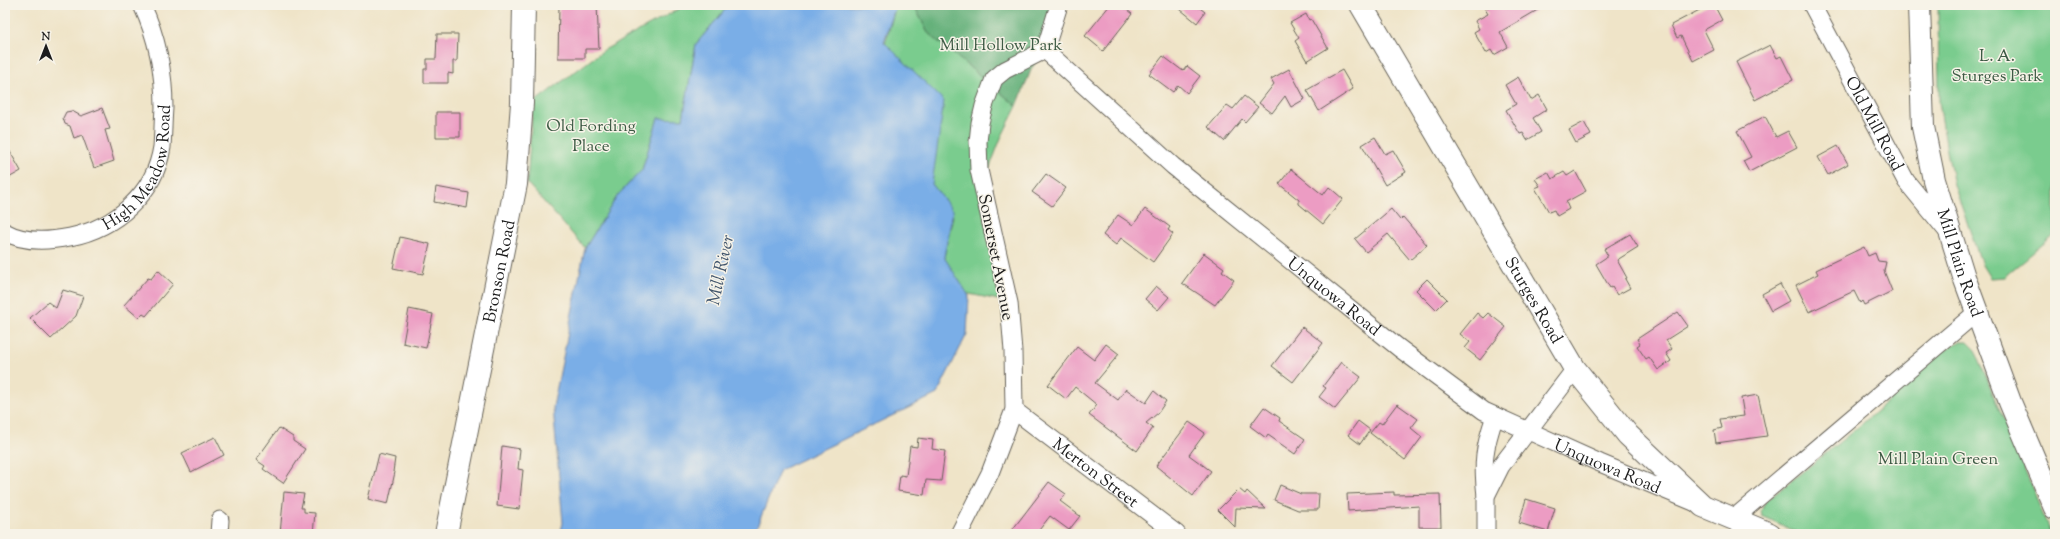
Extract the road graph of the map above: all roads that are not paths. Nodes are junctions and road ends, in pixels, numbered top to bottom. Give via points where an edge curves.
1 (142, 5) edge
2 (524, 5) edge
3 (1059, 5) edge
4 (1361, 5) edge
5 (1812, 5) edge
6 (1920, 5) edge
7 (1046, 50) junction
8 (5, 232) edge
9 (1950, 234) junction
10 (1977, 312) junction
11 (1575, 369) junction
12 (1014, 410) junction
13 (1496, 416) junction
14 (1528, 431) junction
15 (1486, 496) junction
16 (1703, 506) junction
17 (2055, 508) edge
18 (1733, 519) junction
19 (446, 534) edge
20 (959, 534) edge
21 (1177, 534) edge
22 (1486, 534) edge
23 (1770, 534) edge

1 - 8 street, High Meadow Road via 157,47 164,90 162,149 147,185 128,210 100,228 79,235 54,240 22,238
2 - 19 main road, Bronson Road via 522,103 516,184
3 - 7 street
4 - 11 main road, Sturges Road
5 - 9 street, Old Mill Road via 1906,182
6 - 9 main road, Mill Plain Road via 1923,127 1932,174
7 - 12 street, Somerset Avenue via 1005,70 994,79 984,106 978,142 979,170 1009,303
7 - 13 street, Unquowa Road via 1173,166 1399,348 1484,411
9 - 10 main road, Mill Plain Road
10 - 17 main road, Mill Plain Road via 2010,402
10 - 18 street
11 - 14 street
11 - 16 main road, Sturges Road via 1628,436
12 - 20 street, Somerset Avenue via 990,473
12 - 21 street, Merton Street
13 - 14 street, Unquowa Road
13 - 15 street via 1485,448 1483,468
14 - 15 street via 1501,466
14 - 16 street, Unquowa Road
15 - 22 street
16 - 18 main road, Sturges Road
18 - 23 main road, Sturges Road

